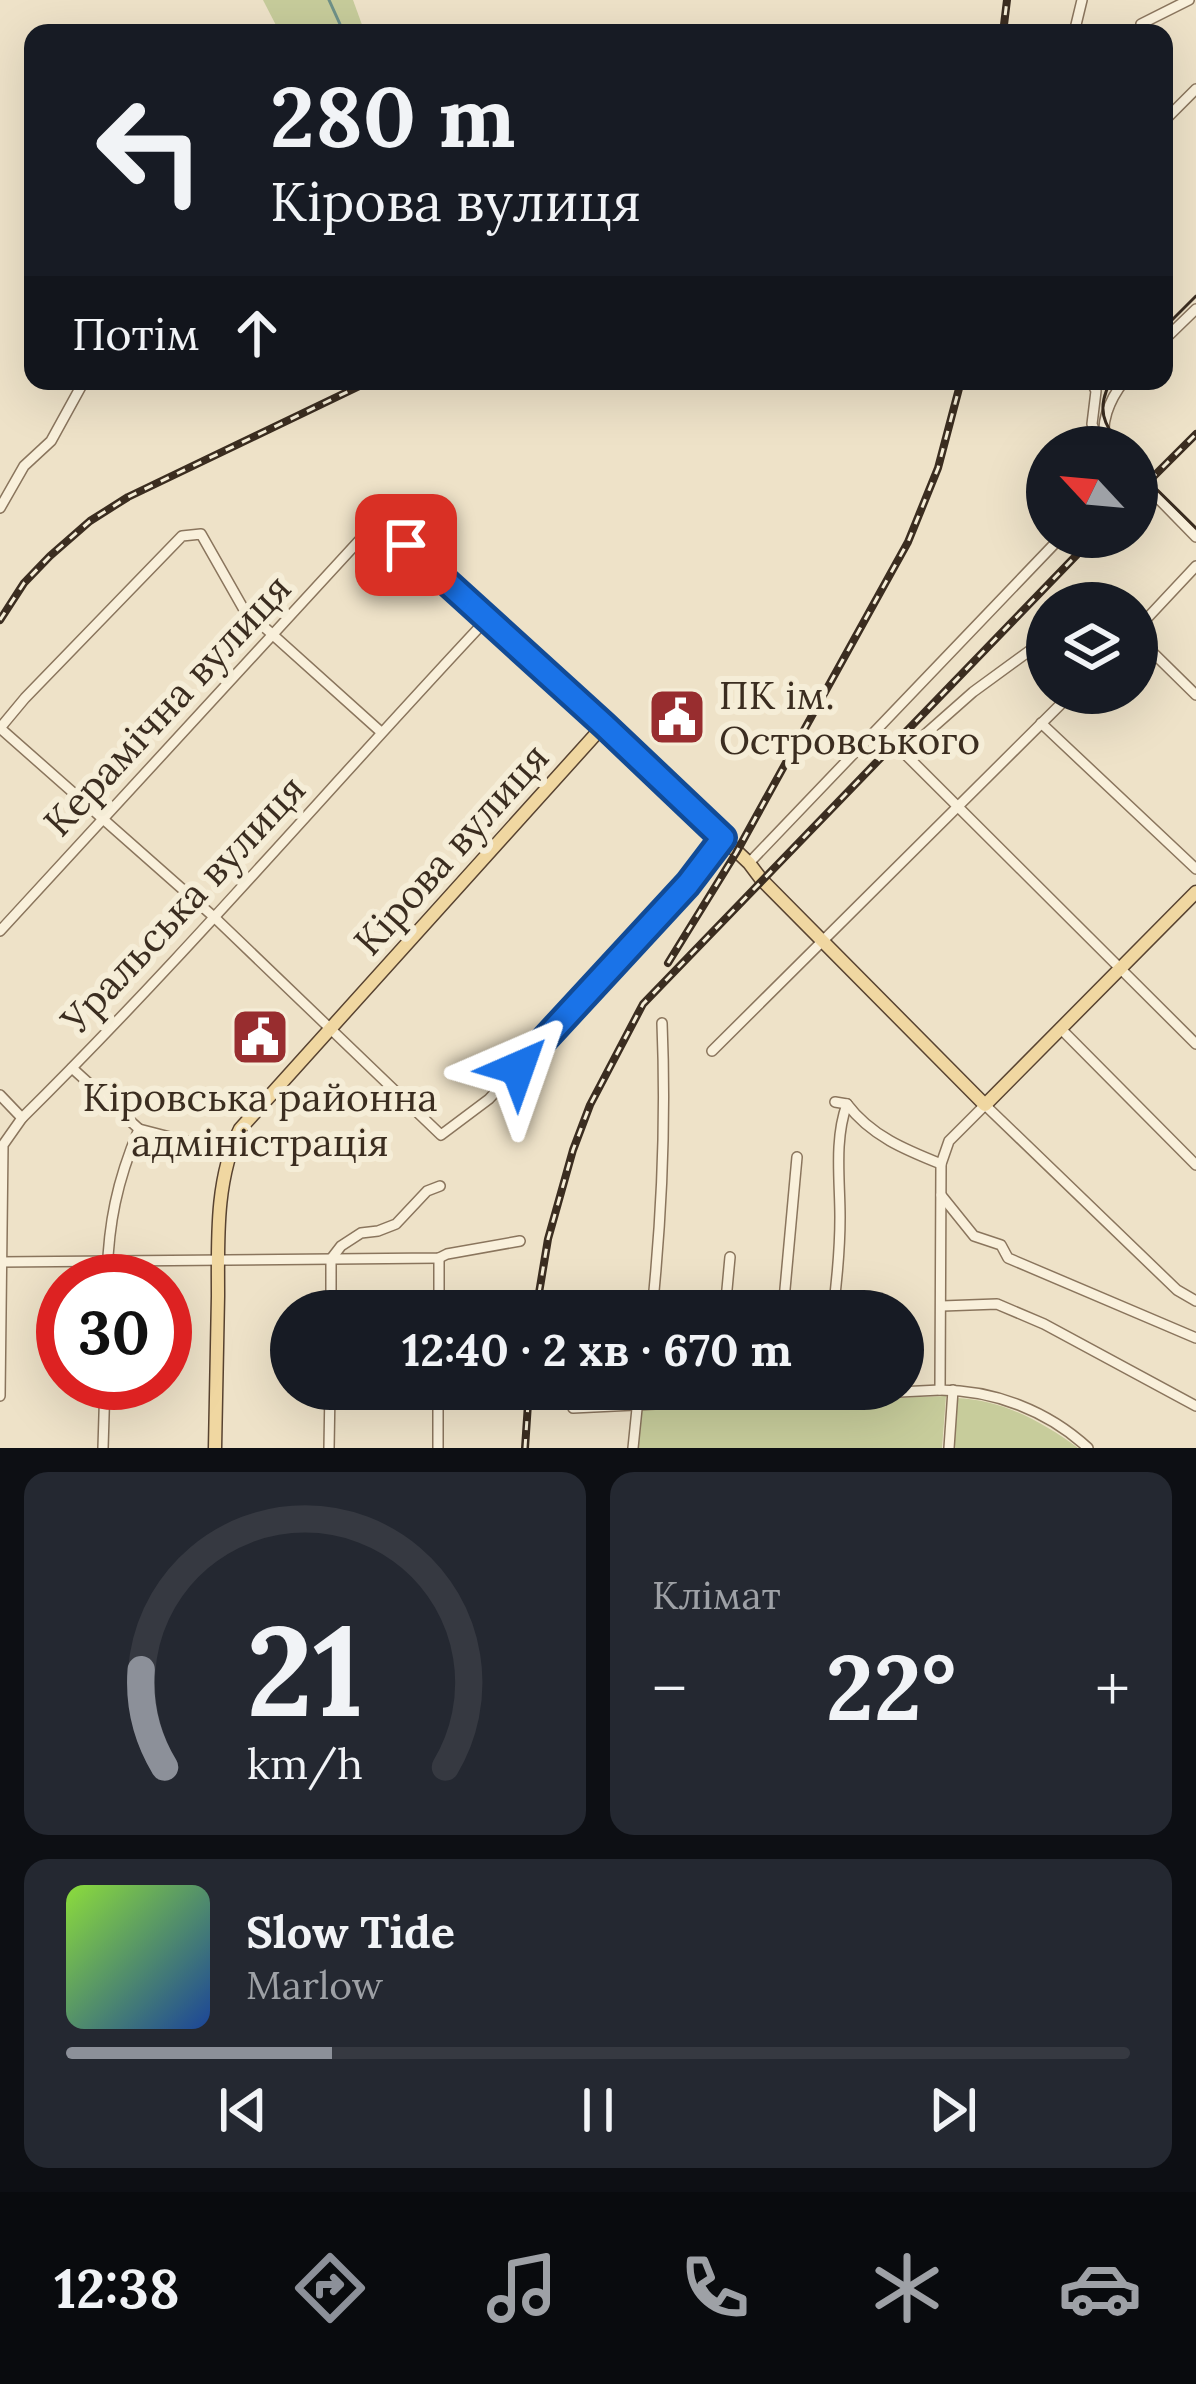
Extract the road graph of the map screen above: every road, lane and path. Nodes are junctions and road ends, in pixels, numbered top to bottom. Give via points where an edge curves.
1 (1189, 0) edge
2 (1141, 24) dead end
3 (1196, 89) edge
4 (1173, 113) edge
5 (1196, 309) edge
6 (1173, 331) edge
7 (79, 390) edge
8 (1096, 390) edge
9 (1117, 390) edge
10 (1093, 426) edge
11 (1105, 426) edge
12 (1158, 499) edge
13 (0, 508) edge
14 (1196, 537) edge
15 (1041, 558) edge
16 (1196, 566) edge
17 (1158, 609) edge
18 (488, 619) junction
19 (272, 634) junction
20 (1026, 653) edge
21 (1158, 655) edge
22 (1196, 695) edge
23 (1051, 714) edge
24 (1042, 723) junction
25 (604, 725) junction
26 (0, 728) edge
27 (381, 732) junction
28 (957, 806) junction
29 (103, 818) junction
30 (723, 838) junction
31 (749, 863) junction
32 (1196, 869) edge
33 (1196, 892) edge
34 (214, 917) junction
35 (0, 931) edge
36 (823, 940) junction
37 (1120, 968) junction
38 (662, 1023) dead end
39 (330, 1028) junction
40 (1060, 1028) junction
41 (1196, 1044) edge
42 (712, 1051) dead end
43 (72, 1068) junction
44 (0, 1095) edge
45 (985, 1105) junction
46 (22, 1118) junction
47 (139, 1129) junction
48 (228, 1152) junction
49 (797, 1157) dead end
50 (941, 1164) junction
51 (1196, 1165) edge
52 (440, 1186) dead end
53 (941, 1195) junction
54 (520, 1240) dead end
55 (108, 1254) edge
56 (730, 1257) dead end
57 (439, 1258) junction
58 (331, 1259) junction
59 (192, 1260) edge
60 (218, 1260) junction
61 (1, 1262) edge
62 (36, 1262) edge
63 (331, 1290) edge
64 (439, 1290) edge
65 (654, 1290) edge
66 (727, 1290) edge
67 (785, 1290) edge
68 (836, 1290) edge
69 (1196, 1301) edge
70 (942, 1306) junction
71 (1196, 1338) edge
72 (924, 1390) edge
73 (940, 1390) junction
74 (953, 1390) junction
75 (0, 1396) edge
76 (1196, 1406) edge
77 (104, 1410) edge
78 (330, 1410) edge
79 (438, 1410) edge
80 (636, 1410) edge
81 (103, 1448) edge
82 (215, 1448) edge
83 (329, 1448) edge
84 (437, 1448) edge
85 (633, 1448) edge
86 (949, 1448) edge
87 (1088, 1448) edge

1 - 2 street
3 - 4 street
5 - 6 street
7 - 13 street
8 - 10 street
9 - 11 street
12 - 14 street
15 - 31 street
16 - 17 street
18 - 19 street, Керамічна вулиця via 378,520
18 - 25 street
18 - 27 street, Уральська вулиця
19 - 26 street via 243,608 201,534 182,536
19 - 27 street
19 - 29 street, Керамічна вулиця
20 - 28 street via 904,753
21 - 22 street
23 - 24 street
24 - 28 street
24 - 32 street
25 - 30 main road
25 - 39 main road, Кірова вулиця
26 - 29 street
27 - 34 street, Уральська вулиця
28 - 36 street
28 - 37 street
29 - 34 street
29 - 35 street, Керамічна вулиця
30 - 31 main road
30 - 39 street via 489,1099 441,1135
31 - 36 main road
33 - 37 main road
34 - 39 street
34 - 43 street, Уральська вулиця
36 - 42 street
36 - 45 main road
37 - 40 main road
37 - 41 street
38 - 65 street
39 - 48 main road, Кірова вулиця
40 - 45 main road
40 - 51 street
43 - 46 street, Уральська вулиця
43 - 47 street
44 - 46 street
45 - 50 street via 949,1142
45 - 69 street
46 - 61 street, Уральська вулиця via 4,1144
47 - 48 street
47 - 55 street via 121,1171
48 - 60 main road, Кірова вулиця
49 - 67 street
50 - 53 street
50 - 68 street via 894,1145 841,1103
52 - 58 street via 396,1224 361,1234
53 - 70 street
53 - 71 street via 974,1236 1001,1245 1008,1258
54 - 57 street
56 - 66 street
57 - 58 street
57 - 64 street
58 - 60 street
58 - 63 street
59 - 60 street
60 - 82 main road, Кірова вулиця
61 - 62 street
61 - 75 street, Уральська вулиця
70 - 73 street
70 - 76 street via 997,1304
72 - 73 street
73 - 74 street
74 - 86 street
74 - 87 street via 1034,1412
77 - 81 street
78 - 83 street
79 - 84 street
80 - 85 street

